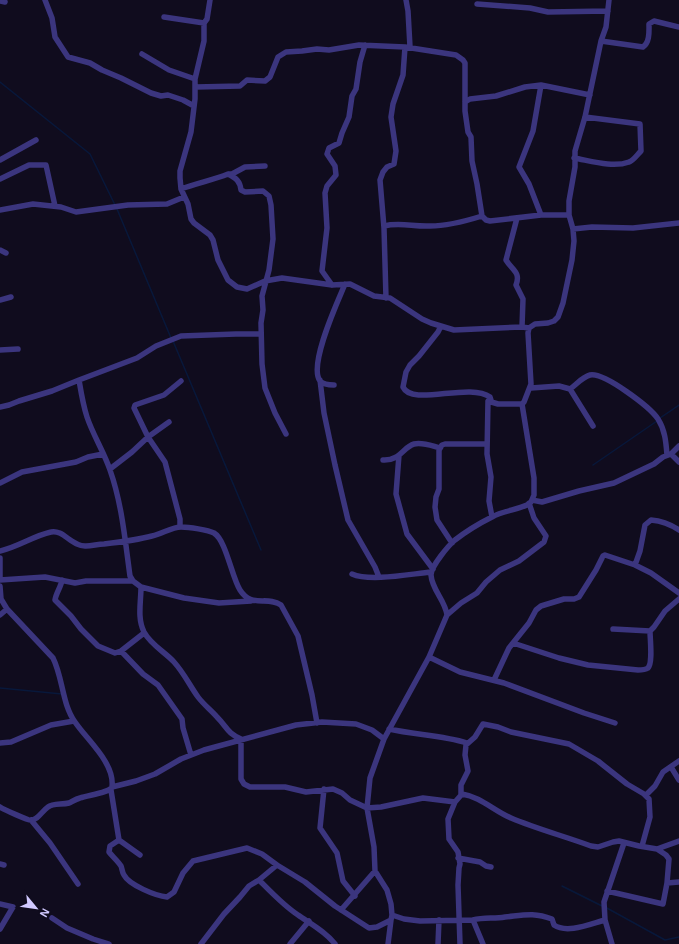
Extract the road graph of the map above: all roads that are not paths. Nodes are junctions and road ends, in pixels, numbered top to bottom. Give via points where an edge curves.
1 (45, 0) edge
2 (210, 0) edge
3 (406, 0) edge
4 (609, 0) edge
5 (477, 4) dead end
6 (608, 11) junction
7 (164, 17) dead end
8 (204, 23) junction
9 (679, 27) edge
10 (601, 42) junction
11 (365, 45) junction
12 (408, 47) junction
13 (142, 54) dead end
14 (195, 79) junction
15 (541, 85) junction
16 (196, 87) junction
17 (590, 95) junction
18 (465, 102) junction
19 (194, 106) junction
20 (585, 117) junction
21 (36, 140) dead end
22 (574, 158) junction
23 (0, 160) edge
24 (265, 166) dead end
25 (228, 174) junction
26 (0, 179) edge
27 (181, 189) junction
28 (184, 197) junction
29 (55, 206) junction
30 (0, 210) edge
31 (569, 214) junction
32 (541, 215) junction
33 (482, 216) junction
34 (517, 218) junction
35 (679, 224) edge
36 (384, 226) junction
37 (573, 228) junction
38 (265, 281) junction
39 (345, 284) junction
40 (332, 285) junction
41 (11, 297) dead end
42 (386, 298) junction
43 (0, 300) edge
44 (441, 326) junction
45 (522, 327) junction
46 (529, 328) junction
47 (261, 334) junction
48 (18, 349) dead end
49 (0, 350) edge
50 (79, 380) junction
51 (320, 380) junction
52 (181, 382) dead end
53 (334, 386) dead end
54 (530, 388) junction
55 (570, 389) junction
56 (488, 401) junction
57 (522, 404) junction
58 (0, 407) edge
59 (169, 422) dead end
60 (593, 426) dead end
61 (286, 434) dead end
62 (148, 437) junction
63 (487, 444) junction
64 (679, 446) edge
65 (440, 448) junction
66 (103, 454) junction
67 (669, 454) junction
68 (399, 455) junction
69 (383, 460) dead end
70 (679, 462) edge
71 (110, 469) junction
72 (0, 483) edge
73 (530, 502) junction
74 (492, 517) junction
75 (180, 527) junction
76 (679, 530) edge
77 (125, 541) junction
78 (452, 543) junction
79 (0, 551) edge
80 (0, 558) edge
81 (635, 565) junction
82 (432, 571) junction
83 (352, 574) dead end
84 (379, 577) junction
85 (0, 579) edge
86 (62, 580) junction
87 (132, 581) junction
88 (0, 586) edge
89 (141, 587) junction
90 (679, 593) edge
91 (679, 598) edge
92 (253, 601) junction
93 (7, 609) junction
94 (0, 615) edge
95 (447, 615) junction
96 (613, 629) dead end
97 (650, 631) junction
98 (144, 632) junction
99 (513, 643) junction
100 (121, 651) junction
101 (429, 657) junction
102 (494, 680) junction
103 (74, 721) junction
104 (317, 723) junction
105 (615, 723) dead end
106 (389, 729) junction
107 (241, 739) junction
108 (384, 739) junction
109 (0, 743) edge
110 (467, 743) junction
111 (191, 755) junction
112 (679, 761) edge
113 (671, 767) junction
114 (679, 780) edge
115 (111, 788) junction
116 (324, 789) junction
117 (461, 794) junction
118 (646, 795) junction
119 (455, 802) junction
120 (0, 807) edge
121 (367, 808) junction
122 (31, 820) junction
123 (119, 840) junction
124 (679, 841) edge
125 (624, 843) junction
126 (642, 846) junction
127 (657, 849) junction
128 (140, 855) dead end
129 (458, 858) junction
130 (277, 865) junction
131 (491, 867) dead end
132 (375, 871) junction
133 (259, 880) junction
134 (679, 882) edge
135 (667, 883) junction
136 (78, 884) dead end
137 (607, 891) junction
138 (355, 896) junction
139 (0, 904) edge
140 (341, 910) junction
141 (392, 917) junction
142 (52, 918) dead end
143 (438, 920) junction
144 (459, 920) junction
145 (473, 920) junction
146 (605, 920) junction
147 (308, 921) junction
148 (0, 929) edge
149 (109, 944) edge
150 (201, 944) edge
151 (290, 944) edge
152 (335, 944) edge
153 (388, 944) edge
154 (438, 944) edge
155 (460, 944) edge
156 (483, 944) edge
157 (612, 944) edge

1 - 19 street via 52,18 55,37 68,57 90,63 151,93 168,95
2 - 8 street
3 - 12 street
4 - 6 street
5 - 6 street via 548,12
6 - 10 street
7 - 8 street
8 - 14 street via 204,41
9 - 10 street via 654,21 649,24 646,45 643,47
10 - 17 street
11 - 12 street
11 - 16 street via 286,52 278,58 270,77 265,81 247,80 240,86
11 - 40 street via 349,117 339,143 329,148 327,154 335,166 336,175 325,193 327,228 322,270
12 - 18 street via 456,55 463,60
12 - 36 street via 391,117 396,151 394,164 383,172 380,180
13 - 14 street via 170,70
14 - 16 street
15 - 17 street
15 - 18 street
15 - 32 street via 532,131 519,167 529,184
16 - 19 street
17 - 20 street
18 - 33 street
19 - 27 street via 191,132 180,171
20 - 22 street
20 - 22 street via 640,124 641,151 630,162 622,163 610,164
21 - 23 street
22 - 31 street
24 - 25 street via 245,167
25 - 27 street
25 - 38 street via 235,177 241,190 263,191 269,196 273,239
26 - 29 street via 29,166 46,165
27 - 28 street
28 - 29 street via 167,204 128,205 76,212
28 - 38 street via 191,219 213,240 218,260 228,280 237,287 247,289
29 - 30 street via 33,204
31 - 32 street
31 - 37 street
32 - 34 street
33 - 34 street via 490,221
33 - 36 street via 462,222 430,226 403,223
34 - 45 street via 506,260 517,274 516,285 522,299
35 - 37 street via 633,228
36 - 42 street
37 - 46 street via 572,260 558,317 554,321
38 - 40 street via 282,278
38 - 47 street
39 - 40 street
39 - 42 street
39 - 51 street via 321,349 317,373
41 - 43 street
42 - 44 street via 422,319
44 - 45 street via 454,330
44 - 56 street via 406,372 404,390 421,396 478,391 490,397 491,400
45 - 46 street
46 - 54 street
47 - 50 street via 181,336 156,346 137,358
47 - 61 street via 266,388
48 - 49 street
50 - 58 street
50 - 66 street via 86,416
51 - 53 street
51 - 84 street via 324,414 348,520
52 - 62 street via 164,395 135,405 134,408
54 - 55 street via 559,386
54 - 57 street
55 - 60 street
55 - 67 street via 584,377 595,375 634,397 658,420
56 - 57 street via 507,405
56 - 63 street
57 - 73 street via 534,478 534,495
59 - 62 street
62 - 71 street
62 - 75 street via 165,462
63 - 65 street via 445,444
63 - 74 street
64 - 67 street
65 - 68 street via 414,444
65 - 78 street via 439,489 435,507 437,520
66 - 71 street
66 - 72 street via 22,472
67 - 70 street
67 - 73 street via 614,483 542,502
68 - 69 street via 394,459
68 - 82 street via 396,494 407,534
71 - 77 street
73 - 74 street via 519,509
73 - 95 street via 534,518 546,536 544,542 518,561 500,570 477,593
74 - 78 street
75 - 77 street via 154,536
75 - 92 street via 213,532 218,536 240,590
76 - 81 street via 665,522 651,520 645,525
77 - 79 street via 85,547 58,532 52,532
77 - 87 street
78 - 82 street
80 - 85 street
81 - 90 street via 651,572
81 - 99 street via 603,556 580,597 564,599 536,610
82 - 84 street
82 - 95 street via 436,590
83 - 84 street
85 - 86 street via 45,577
86 - 87 street via 76,583
86 - 100 street via 56,596 57,602 98,646 115,652
87 - 89 street
88 - 93 street via 1,599
89 - 92 street via 184,598 219,603
89 - 98 street via 140,614
91 - 97 street
92 - 104 street via 277,602 281,605 298,636
93 - 94 street
93 - 103 street via 53,658
95 - 101 street
96 - 97 street
97 - 99 street via 650,659 646,670 588,665
98 - 100 street
98 - 107 street via 149,640 166,653 183,672 203,704 217,716 232,735
99 - 102 street
100 - 111 street via 143,674 158,685 182,719
101 - 102 street via 460,672
101 - 106 street
102 - 105 street
103 - 109 street via 51,726 11,742
103 - 115 street via 105,763 112,779
104 - 107 street via 296,725
104 - 108 street via 356,724 372,730
106 - 108 street
106 - 110 street via 451,738
107 - 111 street
107 - 116 street via 241,779 244,784 250,787 285,787 306,792
108 - 121 street via 370,778
110 - 117 street via 465,755 468,771 461,785
110 - 118 street via 475,737 483,724 569,744
111 - 115 street via 136,782
112 - 113 street
113 - 114 street
113 - 118 street via 663,772
115 - 122 street via 68,803 52,805
115 - 123 street
116 - 121 street via 333,788
116 - 138 street via 320,828 337,853 343,881
117 - 119 street
117 - 125 street via 488,804 510,818 590,846 598,847 619,841
118 - 126 street via 650,802 650,817
119 - 121 street via 423,798
119 - 129 street via 448,819 449,839 458,852
120 - 122 street
121 - 132 street via 374,847
122 - 136 street
123 - 128 street
123 - 130 street via 110,846 108,852 121,866 124,876 153,894 163,897 174,892 193,860 247,848 262,854
124 - 127 street
125 - 126 street
125 - 137 street
126 - 127 street
127 - 135 street via 669,859
129 - 131 street
129 - 144 street
130 - 133 street
130 - 140 street via 305,882
132 - 138 street
132 - 141 street via 387,890
133 - 147 street via 297,915
133 - 150 street via 249,886
134 - 135 street
135 - 137 street via 663,904
137 - 146 street via 604,902
138 - 140 street
139 - 148 street via 13,907
140 - 141 street via 368,928 377,927
141 - 143 street via 420,921
141 - 153 street
142 - 149 street via 67,928
143 - 144 street
143 - 154 street
144 - 145 street
144 - 155 street
145 - 146 street via 526,914 545,916 552,919 554,925 559,928
145 - 156 street
146 - 157 street
147 - 151 street
147 - 152 street

